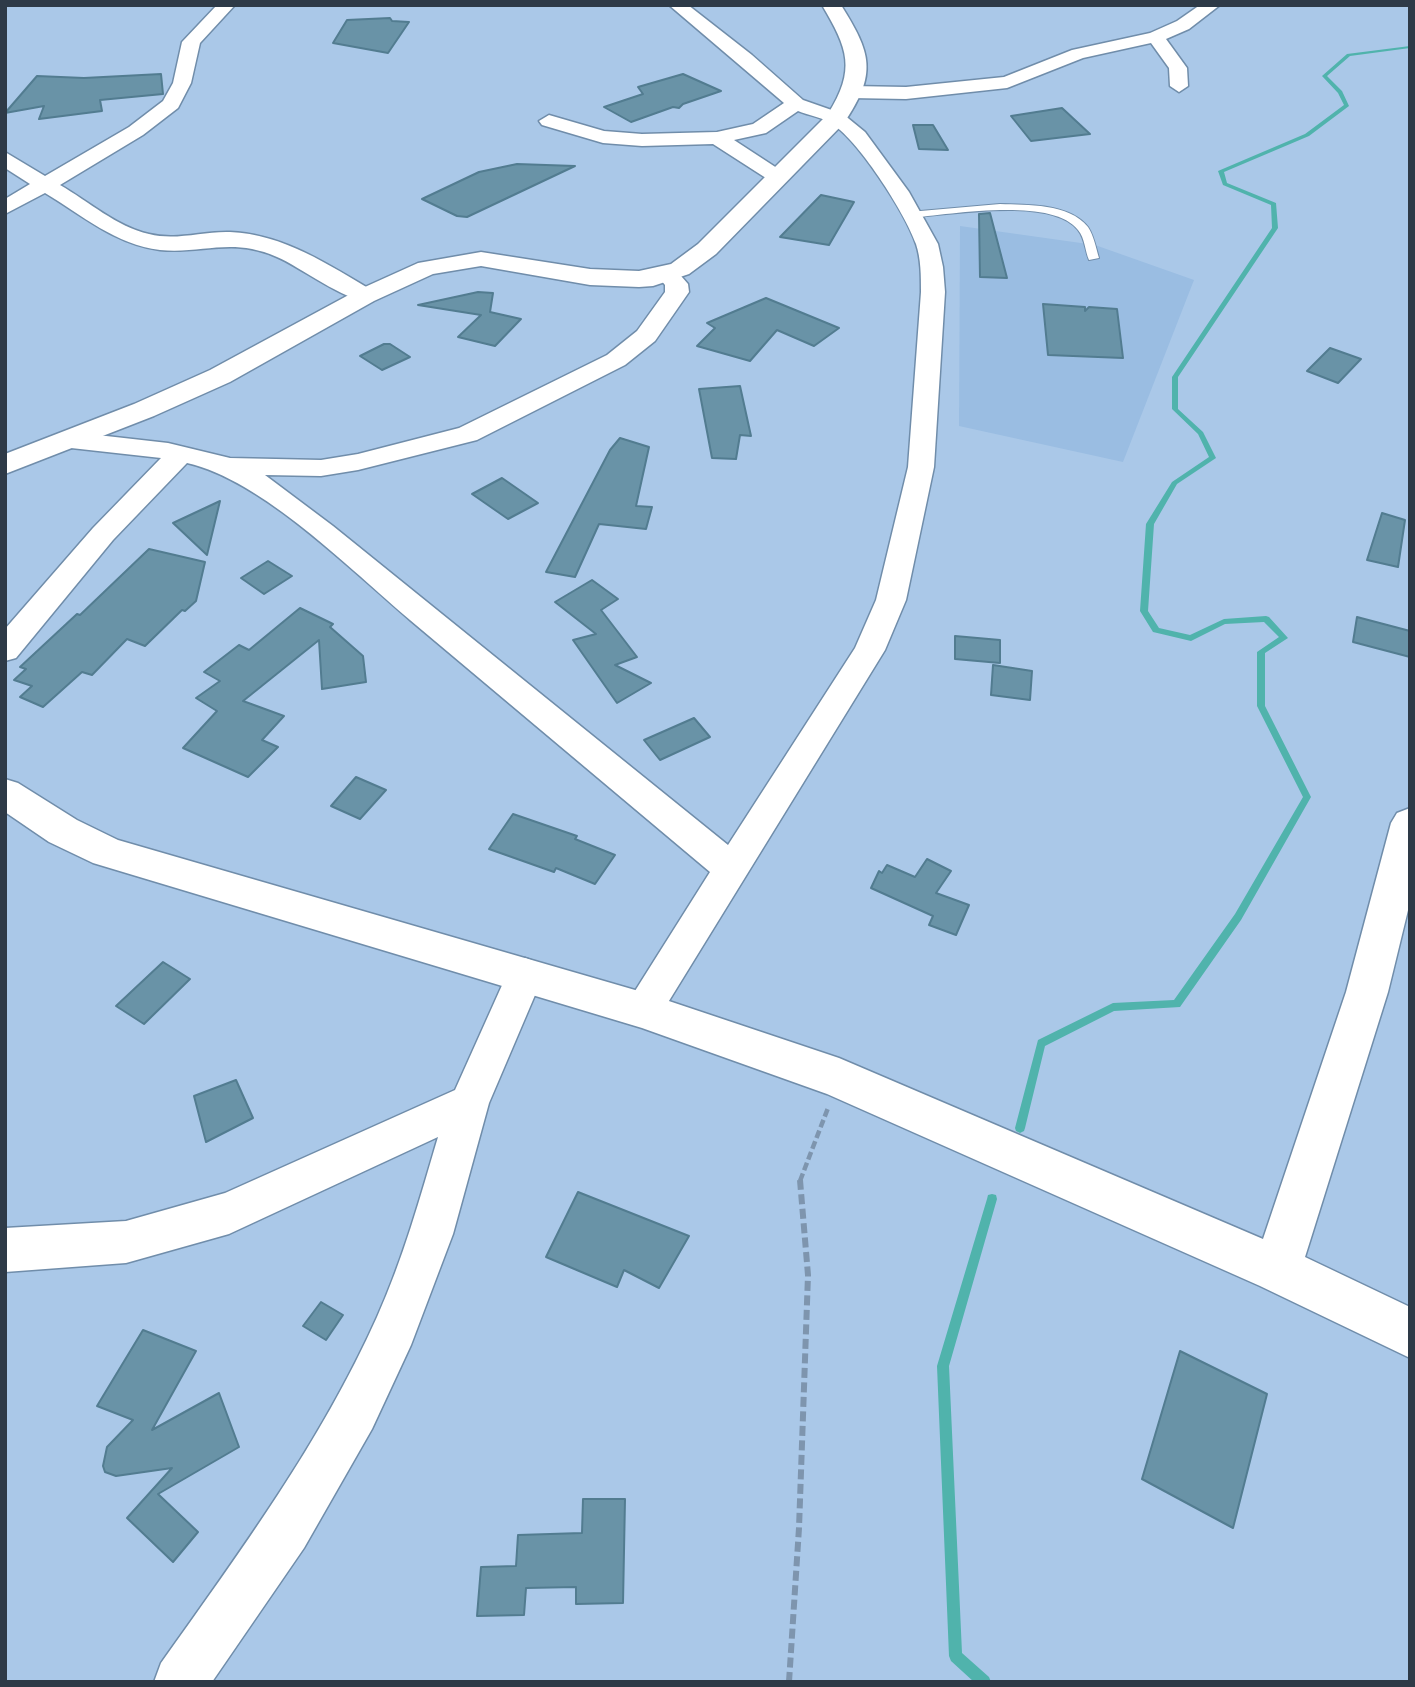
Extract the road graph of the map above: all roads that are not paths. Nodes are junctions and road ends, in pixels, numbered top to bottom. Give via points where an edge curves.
1 (227, 5) edge
2 (677, 5) edge
3 (831, 5) edge
4 (1212, 5) edge
5 (1154, 37) junction
6 (1179, 86) dead end
7 (851, 92) junction
8 (796, 104) junction
9 (836, 118) junction
10 (549, 121) dead end
11 (717, 138) junction
12 (5, 158) edge
13 (776, 176) junction
14 (41, 185) junction
15 (5, 208) edge
16 (909, 215) junction
17 (1093, 258) dead end
18 (667, 274) junction
19 (365, 296) junction
20 (71, 440) junction
21 (180, 454) junction
22 (5, 465) edge
23 (227, 465) junction
24 (5, 650) edge
25 (5, 793) edge
26 (1410, 823) edge
27 (732, 869) junction
28 (525, 974) junction
29 (642, 1010) junction
30 (470, 1103) junction
31 (5, 1250) edge
32 (1277, 1269) junction
33 (1410, 1333) edge
34 (180, 1682) edge

1 - 14 street via 191,42 182,83 171,104 136,131
2 - 8 street
3 - 7 street via 855,47 857,68
4 - 5 street via 1183,25
5 - 6 street via 1178,68
5 - 7 street via 1078,54 1007,82 906,93
7 - 9 street
8 - 9 street
8 - 11 street via 759,129
9 - 13 street
9 - 16 street via 858,136
10 - 11 street via 603,137
11 - 13 street
12 - 14 street
13 - 18 street via 707,249
14 - 15 street
14 - 19 street via 145,241 244,240 285,254
16 - 17 lane via 1024,206 1064,214 1083,228
16 - 27 street via 927,244 933,292 921,467 891,600 870,650
18 - 19 street via 613,279 481,259 427,268
18 - 23 street via 677,292 636,346 560,390 468,434 321,468
19 - 20 street via 220,376
20 - 21 street
20 - 22 street
21 - 23 street
21 - 24 street via 103,534
23 - 27 street via 323,532
25 - 28 street via 107,852
26 - 32 street via 1367,992
27 - 29 street
28 - 29 street
28 - 30 street
29 - 32 street via 839,1078
30 - 31 street via 229,1213 126,1242
30 - 34 street via 426,1246 395,1329 355,1412 286,1530
32 - 33 street

